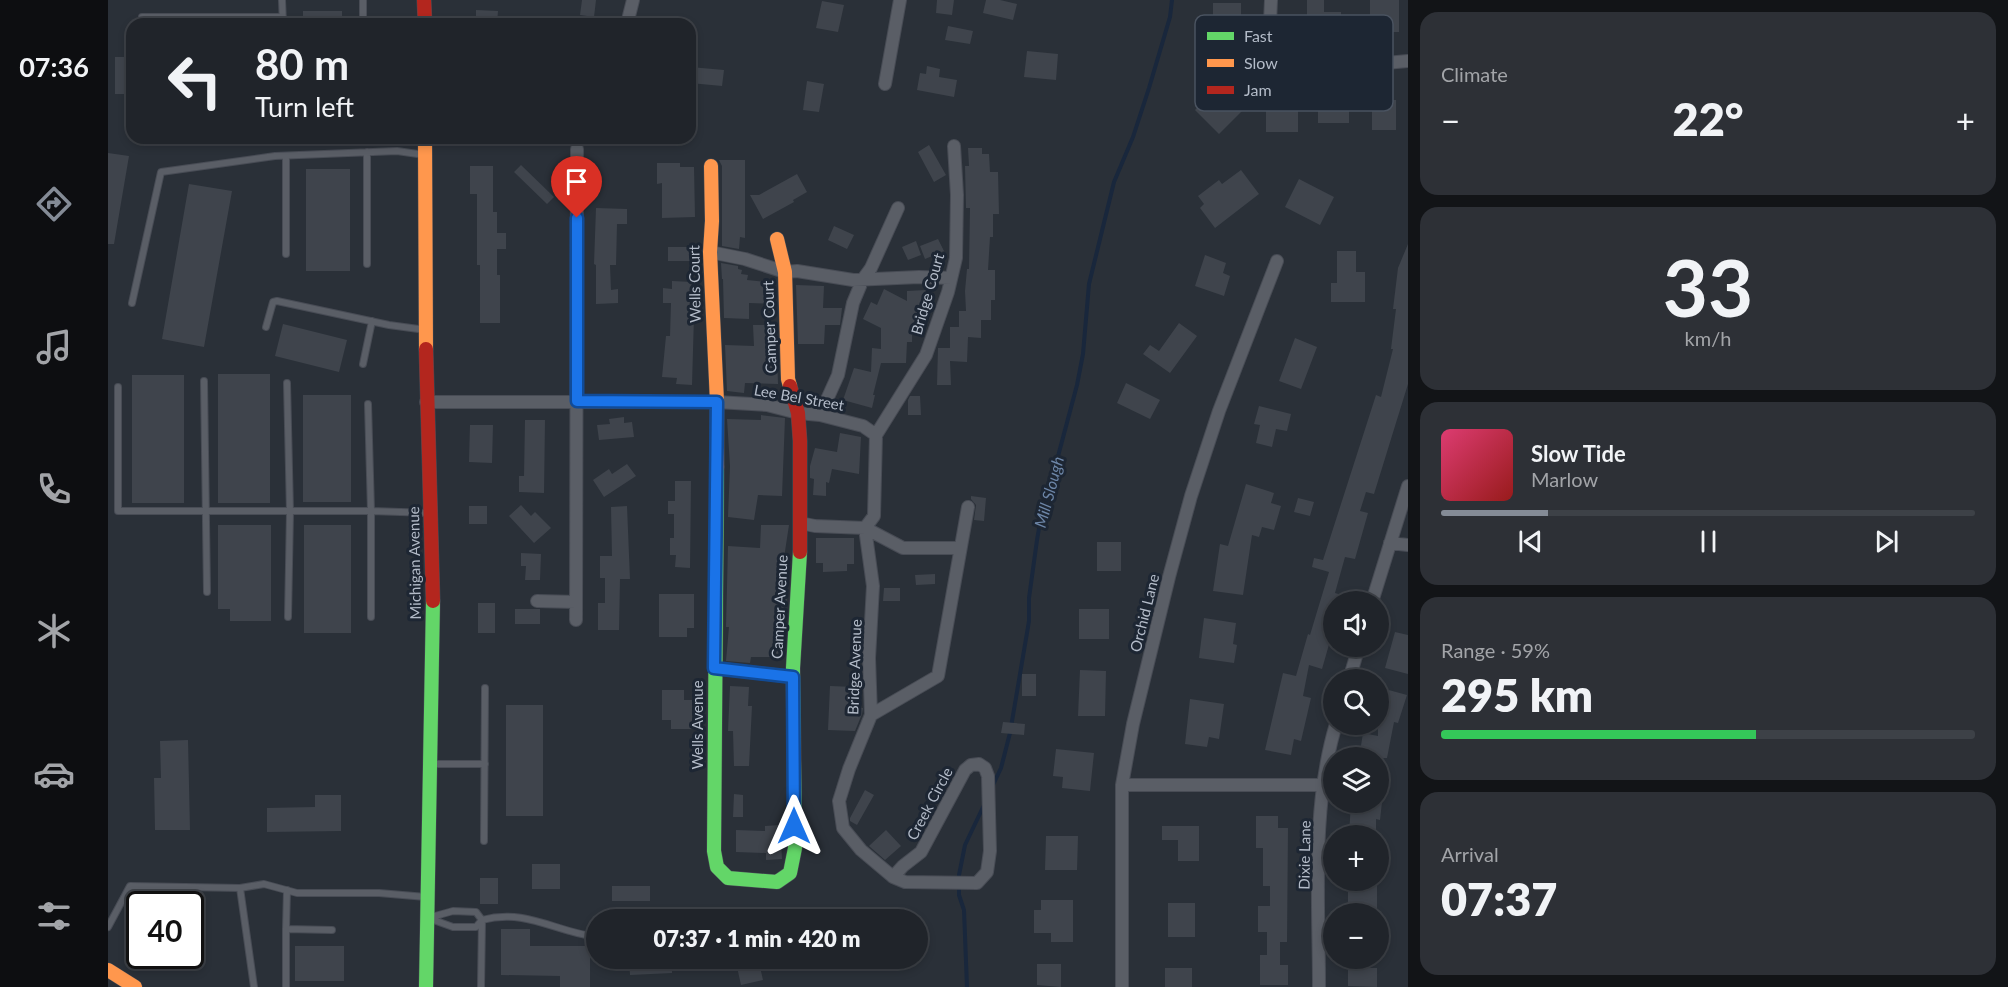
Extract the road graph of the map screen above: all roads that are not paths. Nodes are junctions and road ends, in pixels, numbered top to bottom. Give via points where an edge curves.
1 (282, 0) edge
2 (363, 0) edge
3 (424, 0) edge
4 (633, 0) edge
5 (900, 0) edge
6 (1270, 0) edge
7 (1270, 15) edge
8 (142, 17) dead end
9 (189, 18) edge
10 (283, 18) edge
11 (363, 18) edge
12 (425, 18) edge
13 (628, 18) edge
14 (1408, 61) edge
15 (1393, 62) edge
16 (885, 84) dead end
17 (426, 144) edge
18 (954, 146) dead end
19 (577, 150) dead end
20 (367, 152) junction
21 (426, 155) junction
22 (286, 156) junction
23 (711, 166) dead end
24 (898, 208) dead end
25 (777, 239) dead end
26 (710, 252) junction
27 (286, 254) dead end
28 (1277, 261) dead end
29 (367, 264) dead end
30 (785, 272) junction
31 (951, 278) junction
32 (863, 279) junction
33 (132, 303) dead end
34 (372, 321) junction
35 (266, 327) dead end
36 (426, 330) junction
37 (363, 364) dead end
38 (204, 381) dead end
39 (287, 383) dead end
40 (118, 387) dead end
41 (577, 401) junction
42 (426, 402) junction
43 (717, 402) junction
44 (368, 404) dead end
45 (798, 413) junction
46 (820, 415) junction
47 (876, 435) junction
48 (1408, 486) edge
49 (968, 507) dead end
50 (206, 511) junction
51 (370, 511) junction
52 (290, 512) junction
53 (430, 513) junction
54 (800, 523) junction
55 (865, 528) junction
56 (1390, 543) junction
57 (1408, 545) edge
58 (960, 548) junction
59 (1375, 591) edge
60 (207, 592) dead end
61 (537, 601) dead end
62 (576, 602) junction
63 (288, 616) dead end
64 (370, 617) dead end
65 (576, 620) dead end
66 (714, 668) junction
67 (793, 677) junction
68 (485, 688) dead end
69 (871, 715) junction
70 (1333, 735) edge
71 (430, 764) junction
72 (485, 764) junction
73 (1122, 785) junction
74 (1322, 785) junction
75 (484, 841) dead end
76 (790, 873) joint
77 (893, 877) junction
78 (240, 888) junction
79 (287, 890) junction
80 (428, 897) junction
81 (428, 918) junction
82 (482, 920) junction
83 (108, 927) edge
84 (286, 929) junction
85 (332, 930) dead end
86 (586, 936) edge
87 (108, 970) edge
88 (135, 987) edge
89 (254, 987) edge
90 (286, 987) edge
91 (426, 987) edge
92 (480, 987) edge
93 (1122, 987) edge
94 (1319, 987) edge

1 - 10 lane
2 - 11 lane
3 - 12 street
4 - 13 street
5 - 16 street
6 - 7 street
8 - 9 lane
14 - 15 street
17 - 21 street, Michigan Avenue
18 - 31 street, Bridge Court via 957,239
19 - 41 street
20 - 21 lane
20 - 22 lane
20 - 29 lane
21 - 36 street, Michigan Avenue
22 - 27 lane
22 - 33 lane via 161,172
23 - 26 street, Wells Court
24 - 32 street
25 - 30 street, Camper Court
26 - 30 street
26 - 43 street, Wells Court
28 - 73 street, Orchid Lane via 1191,496 1168,577
30 - 32 street via 797,270
30 - 45 street, Camper Court via 788,379
31 - 32 street
31 - 47 street, Bridge Court via 926,355
32 - 46 street via 853,303 838,375
34 - 35 lane via 277,301 273,302
34 - 36 lane
34 - 37 lane
36 - 42 street, Michigan Avenue
38 - 50 lane
39 - 52 lane
40 - 50 lane via 118,511
41 - 42 street, Lee Bel Street
41 - 43 street, Lee Bel Street
41 - 62 street
42 - 53 street, Michigan Avenue
43 - 45 street, Lee Bel Street via 767,405
43 - 66 street, Wells Avenue
44 - 51 lane
45 - 46 street, Lee Bel Street
45 - 54 street, Camper Avenue
46 - 47 street, Lee Bel Street via 863,426
47 - 55 street, Bridge Avenue via 874,516
48 - 56 street
49 - 58 street
50 - 52 lane
50 - 60 lane
51 - 52 lane
51 - 53 lane
51 - 64 lane
52 - 63 lane
53 - 71 street, Michigan Avenue
54 - 55 street
54 - 67 street, Camper Avenue
55 - 58 street via 903,548
55 - 69 street, Bridge Avenue via 873,586
56 - 57 street
56 - 59 street
58 - 69 street via 938,676
61 - 62 street
62 - 65 street
66 - 67 street
66 - 76 street, Wells Avenue via 717,867 728,878 777,882
67 - 76 street, Camper Avenue via 795,848
68 - 72 lane
69 - 77 street, Bridge Avenue via 840,801 843,828 861,850
70 - 74 street, Dixie Lane
71 - 72 lane
71 - 80 street, Michigan Avenue
72 - 75 lane
73 - 74 street
73 - 93 street, Orchid Lane
74 - 94 street, Dixie Lane
77 - 77 street, Creek Circle via 921,852 965,770 971,765 985,768 990,851 987,872 977,882 905,882
78 - 79 lane via 264,884
78 - 83 lane via 130,886
78 - 89 lane
79 - 80 lane
79 - 84 lane
80 - 81 street, Michigan Avenue
81 - 82 lane via 453,927 476,927
81 - 82 lane via 453,911 477,912
81 - 91 street, Michigan Avenue
82 - 86 lane via 522,916
82 - 92 lane
84 - 85 lane
84 - 90 lane
87 - 88 street

